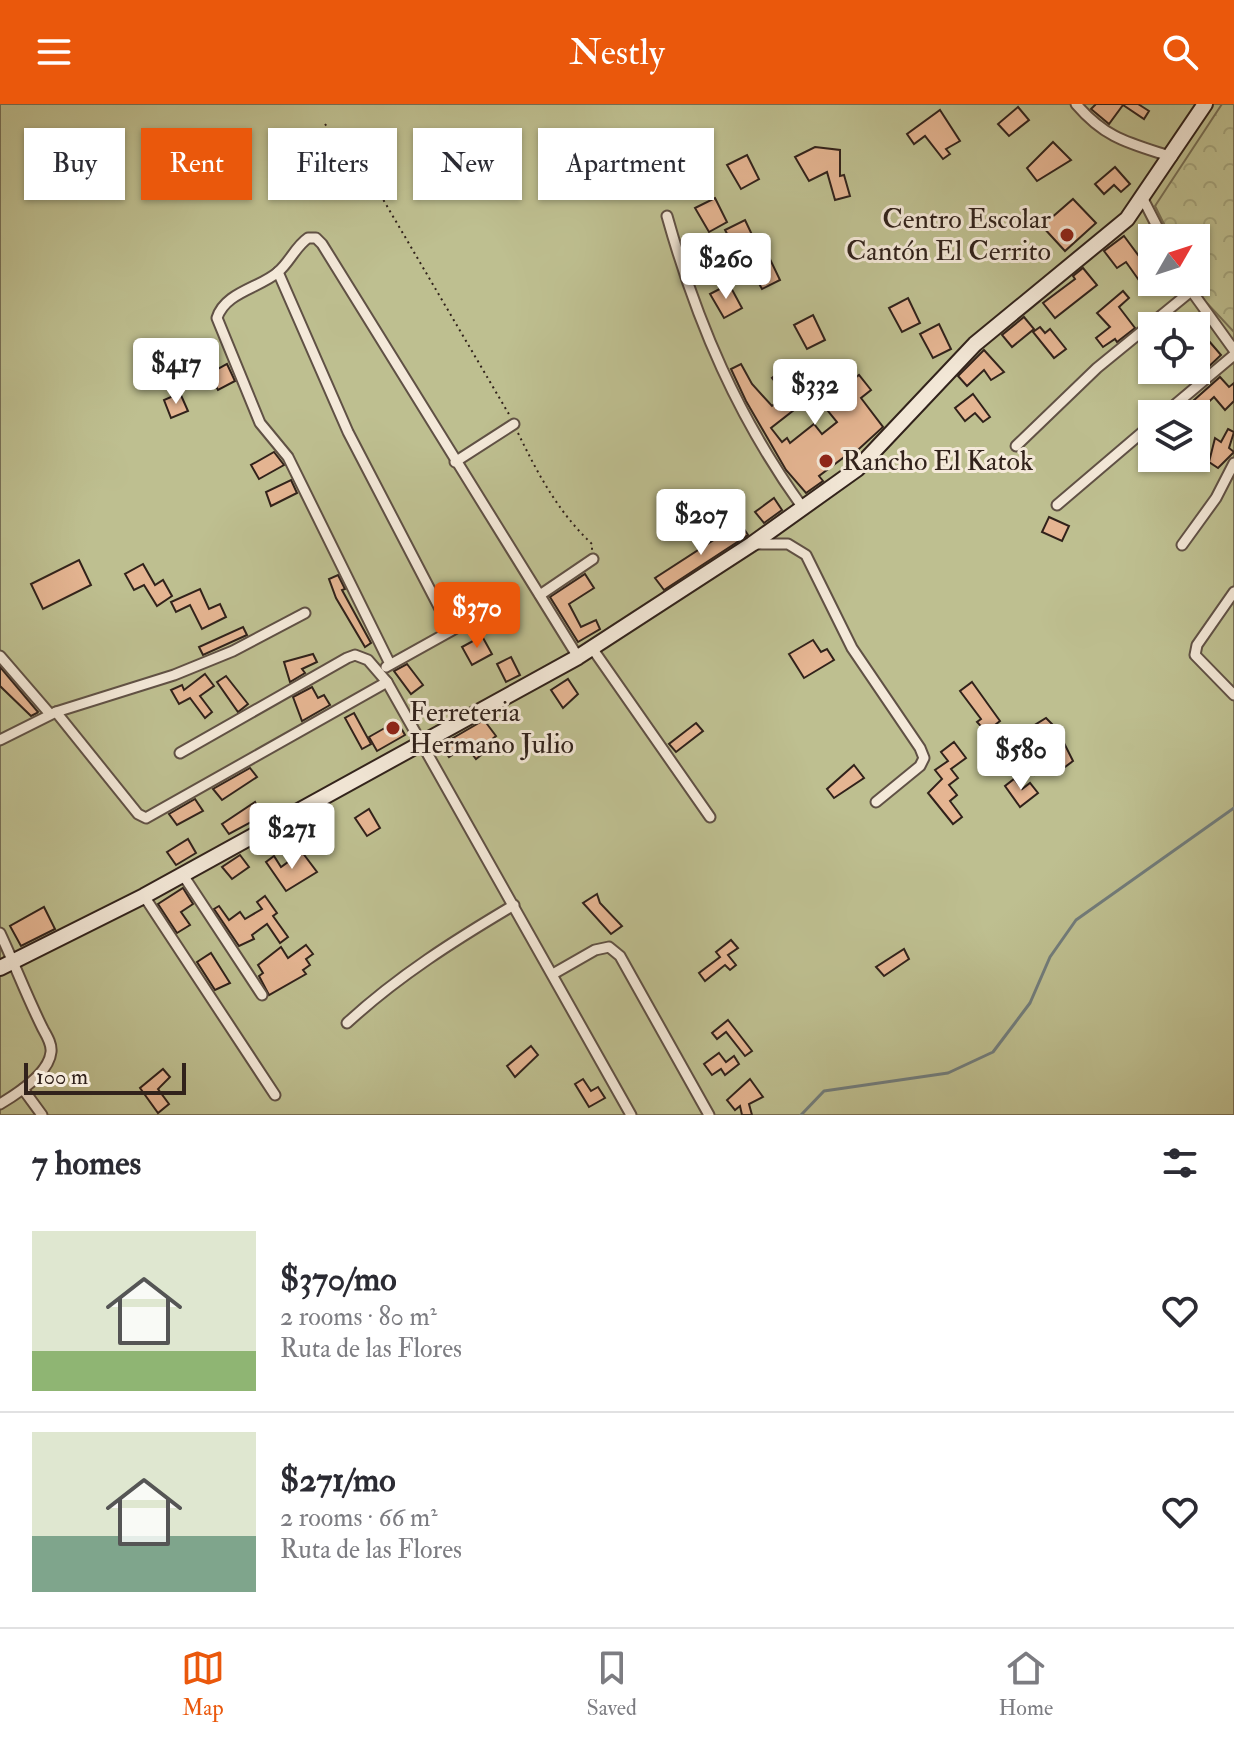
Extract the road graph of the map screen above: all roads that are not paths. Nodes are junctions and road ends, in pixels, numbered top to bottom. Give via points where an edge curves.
1 (1076, 104) edge
2 (1205, 104) edge
3 (1172, 157) junction
4 (1143, 199) junction
5 (667, 216) dead end
6 (1156, 224) edge
7 (278, 272) junction
8 (1178, 296) edge
9 (1194, 296) edge
10 (1234, 352) edge
11 (1180, 400) edge
12 (514, 424) road end
13 (1138, 436) edge
14 (1016, 446) dead end
15 (455, 462) junction
16 (1234, 463) edge
17 (1057, 505) dead end
18 (803, 508) junction
19 (752, 544) junction
20 (1182, 545) dead end
21 (593, 559) road end
22 (1234, 592) edge
23 (540, 595) junction
24 (305, 613) dead end
25 (483, 613) dead end
26 (451, 630) junction
27 (592, 648) junction
28 (0, 656) edge
29 (578, 657) junction
30 (390, 664) junction
31 (381, 673) junction
32 (387, 682) junction
33 (1234, 695) edge
34 (53, 713) junction
35 (0, 740) edge
36 (424, 743) junction
37 (180, 753) dead end
38 (876, 802) dead end
39 (710, 817) dead end
40 (183, 875) junction
41 (144, 896) junction
42 (514, 905) junction
43 (0, 933) edge
44 (5, 965) edge
45 (553, 974) junction
46 (262, 995) dead end
47 (347, 1023) dead end
48 (23, 1089) junction
49 (275, 1095) dead end
50 (0, 1104) edge
51 (42, 1115) edge
52 (631, 1115) edge
53 (709, 1115) edge

1 - 3 street via 1114,138
2 - 3 main road
3 - 4 main road
4 - 6 street
4 - 18 main road via 1101,243 975,344 866,462
5 - 18 street via 689,293 723,375 752,432
7 - 15 street via 308,238 322,244
7 - 26 street via 348,432
7 - 30 street via 220,308 217,318 260,423 288,457
8 - 14 street
9 - 10 street
10 - 11 street
12 - 15 street
13 - 17 street
15 - 23 street
16 - 20 street
18 - 19 main road
19 - 27 main road
19 - 38 street via 788,544 806,555 852,648 920,748 920,766
21 - 23 street
22 - 33 street via 1195,655
23 - 29 street
24 - 34 street via 174,675
25 - 26 street
26 - 30 street
27 - 29 main road
27 - 39 street
28 - 34 street
29 - 36 main road
30 - 31 street
31 - 32 street
31 - 37 street via 362,656 347,658
32 - 34 street via 146,818
32 - 36 street
34 - 35 street
36 - 40 main road
36 - 42 street
40 - 41 main road
40 - 46 street
41 - 44 main road
41 - 49 street
42 - 45 street
42 - 47 street via 422,963
43 - 44 street
44 - 48 street via 51,1052
45 - 52 street
45 - 53 street via 595,950 609,947 620,956
48 - 50 street
48 - 51 street

